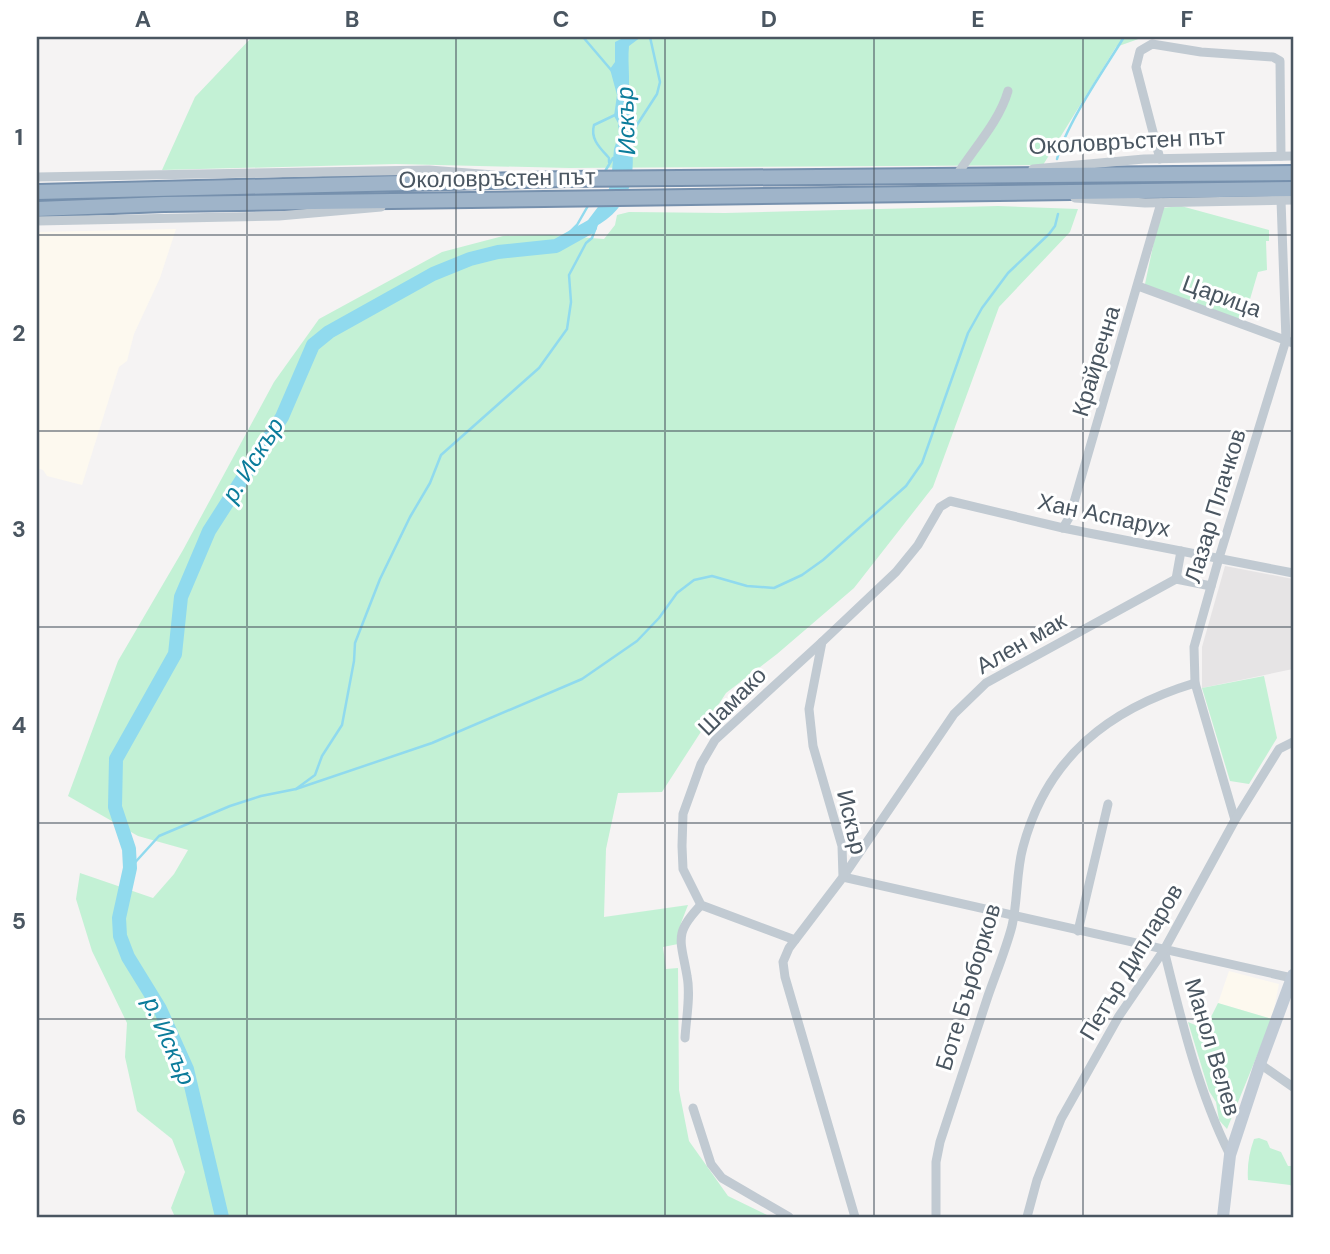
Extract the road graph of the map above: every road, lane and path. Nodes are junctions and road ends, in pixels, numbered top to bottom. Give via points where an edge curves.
1 (1008, 91) dead end
2 (1281, 156) junction
3 (1293, 156) edge
4 (1160, 159) junction
5 (1293, 173) edge
6 (961, 175) junction
7 (37, 177) edge
8 (566, 179) junction
9 (1293, 189) edge
10 (37, 192) edge
11 (999, 192) junction
12 (1281, 200) junction
13 (1293, 200) edge
14 (511, 201) junction
15 (1161, 203) junction
16 (37, 209) edge
17 (37, 221) edge
18 (1138, 286) junction
19 (1290, 342) edge
20 (1063, 528) junction
21 (1181, 551) junction
22 (1219, 558) junction
23 (1293, 573) edge
24 (1175, 579) junction
25 (1211, 586) junction
26 (822, 642) junction
27 (1195, 683) junction
28 (1293, 742) edge
29 (1108, 804) dead end
30 (1236, 820) junction
31 (843, 877) junction
32 (701, 905) junction
33 (1013, 917) junction
34 (1078, 931) junction
35 (795, 940) junction
36 (1164, 950) junction
37 (1293, 976) edge
38 (685, 1038) dead end
39 (1260, 1064) junction
40 (1293, 1087) edge
41 (693, 1108) dead end
42 (1230, 1154) junction
43 (789, 1217) edge
44 (855, 1217) edge
45 (936, 1217) edge
46 (1027, 1217) edge
47 (1223, 1217) edge

1 - 6 street via 1003,108
2 - 3 street, Околовръстен път
2 - 4 street, Околовръстен път
2 - 4 street via 1280,61 1152,44 1140,51 1136,67
4 - 6 street, Околовръстен път
5 - 6 highway, Околовръстен път
6 - 8 highway, Околовръстен път
7 - 8 street via 429,170
8 - 10 highway, Околовръстен път
9 - 11 highway, Околовръстен път
11 - 14 highway, Околовръстен път
11 - 15 street, Околовръстен път
12 - 13 street, Околовръстен път
12 - 15 street, Околовръстен път
12 - 19 street, Лазар Плачков
14 - 16 highway, Околовръстен път
14 - 17 street via 279,216
15 - 18 street, Крайречна
18 - 19 street, Царица
18 - 20 street, Крайречна
19 - 22 street, Лазар Плачков
20 - 21 street, Хан Аспарух
20 - 26 street, Хан Аспарух via 950,501 940,507 896,572
21 - 22 street, Хан Аспарух
21 - 24 street
22 - 23 street, Хан Аспарух
22 - 25 street, Лазар Плачков
24 - 25 street
24 - 31 street, Ален мак via 986,683 954,714
25 - 27 street, Лазар Плачков via 1194,647
26 - 31 street, Искър via 808,709 813,746 842,846
26 - 32 street, Шамако via 715,740 701,764 683,814 682,846 683,869
27 - 30 street, Лазар Плачков
27 - 33 street, Боте Бърборков via 1159,694 1120,714 1088,737 1056,774 1022,847
28 - 30 street, Петър Дипларов via 1279,749
29 - 34 street
30 - 36 street, Петър Дипларов
31 - 33 street
31 - 35 street, Искър
32 - 35 street
32 - 38 street via 681,934 688,978
33 - 34 street
33 - 45 street, Боте Бърборков via 940,1142
34 - 36 street
35 - 44 street, Искър via 783,962 785,977
36 - 37 street
36 - 42 street, Манол Велев via 1214,1123
36 - 46 street, Петър Дипларов via 1119,1016 1061,1119
37 - 39 main road
39 - 40 street
39 - 42 main road
41 - 43 street via 711,1164 722,1178
42 - 47 main road

